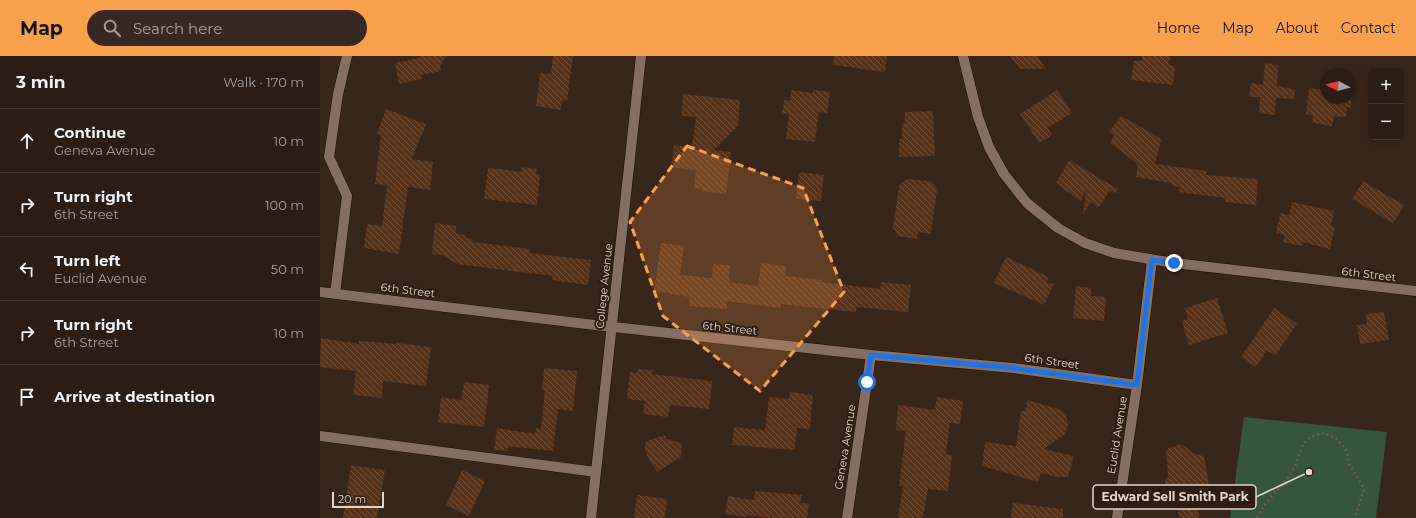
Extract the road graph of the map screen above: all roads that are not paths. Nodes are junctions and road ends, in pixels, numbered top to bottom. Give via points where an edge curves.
1 (347, 56) edge
2 (641, 56) edge
3 (963, 56) edge
4 (325, 158) edge
5 (1152, 260) junction
6 (1416, 291) edge
7 (320, 292) edge
8 (335, 294) junction
9 (611, 326) junction
10 (871, 355) junction
11 (1137, 385) junction
12 (320, 436) edge
13 (596, 472) junction
14 (591, 518) edge
15 (848, 518) edge
16 (1117, 518) edge

1 - 4 street
2 - 9 street, College Avenue
3 - 5 street, 6th Street via 978,117 989,147 1004,174 1027,203 1058,228 1085,243 1114,253
4 - 8 street via 347,196
5 - 6 street, 6th Street
5 - 11 street, Euclid Avenue
7 - 8 street, 6th Street
8 - 9 street, 6th Street
9 - 10 street, 6th Street
9 - 13 street, College Avenue
10 - 11 street, 6th Street via 1013,368
10 - 15 street, Geneva Avenue
11 - 16 street, Euclid Avenue
12 - 13 street
13 - 14 street, College Avenue

